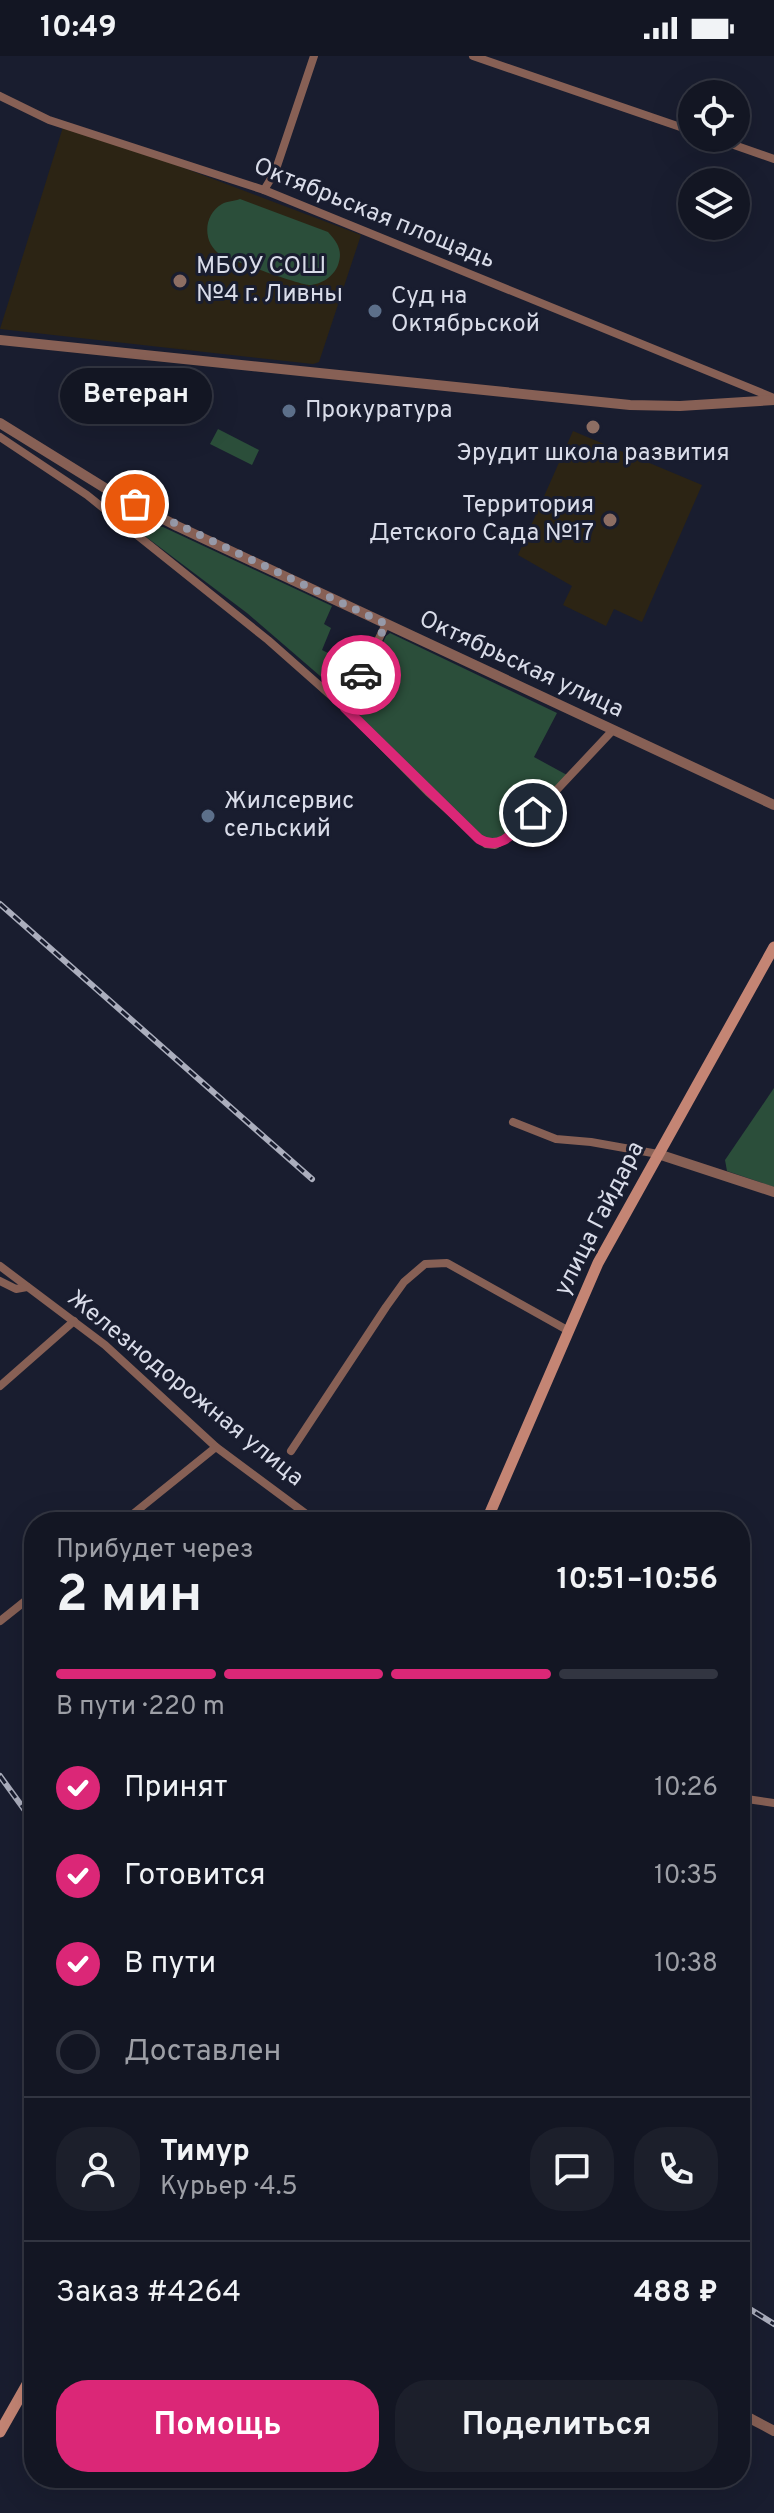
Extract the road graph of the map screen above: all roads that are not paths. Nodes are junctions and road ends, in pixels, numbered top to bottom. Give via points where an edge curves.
1 (314, 56) edge
2 (473, 56) edge
3 (0, 96) edge
4 (678, 126) edge
5 (750, 151) edge
6 (774, 159) edge
7 (264, 190) junction
8 (0, 340) edge
9 (774, 399) edge
10 (0, 423) edge
11 (0, 437) edge
12 (386, 624) junction
13 (345, 708) junction
14 (613, 730) junction
15 (774, 805) edge
16 (774, 947) edge
17 (513, 1122) dead end
18 (658, 1154) junction
19 (774, 1192) edge
20 (0, 1266) edge
21 (0, 1281) edge
22 (27, 1287) junction
23 (74, 1321) junction
24 (569, 1331) junction
25 (0, 1386) edge
26 (216, 1447) junction
27 (291, 1451) dead end
28 (135, 1512) edge
29 (304, 1512) edge
30 (490, 1512) edge
31 (24, 1602) edge
32 (0, 1621) edge
33 (750, 1799) edge
34 (774, 1803) edge
35 (24, 2390) edge
36 (750, 2418) edge
37 (774, 2431) edge
38 (0, 2432) edge

1 - 7 street via 275,172
2 - 4 street
3 - 7 street, Октябрьская площадь via 49,120
5 - 6 street
7 - 9 street, Октябрьская площадь
8 - 9 street via 630,405
10 - 12 street, Октябрьская улица via 113,493
11 - 13 street via 87,495
12 - 13 street
12 - 14 street, Октябрьская улица
13 - 14 street via 479,839 495,845
14 - 15 street, Октябрьская улица
16 - 18 main road, улица Гайдара
17 - 18 street via 556,1139
18 - 19 street
18 - 24 main road, улица Гайдара via 598,1263
20 - 22 street, Железнодорожная улица
21 - 22 street via 16,1289
22 - 23 street, Железнодорожная улица
23 - 25 street
23 - 26 street, Железнодорожная улица
24 - 27 street via 447,1263 425,1264 386,1307
24 - 30 main road, улица Гайдара
26 - 28 street
26 - 29 street, Железнодорожная улица
31 - 32 street
33 - 34 street
35 - 38 main road
36 - 37 street

